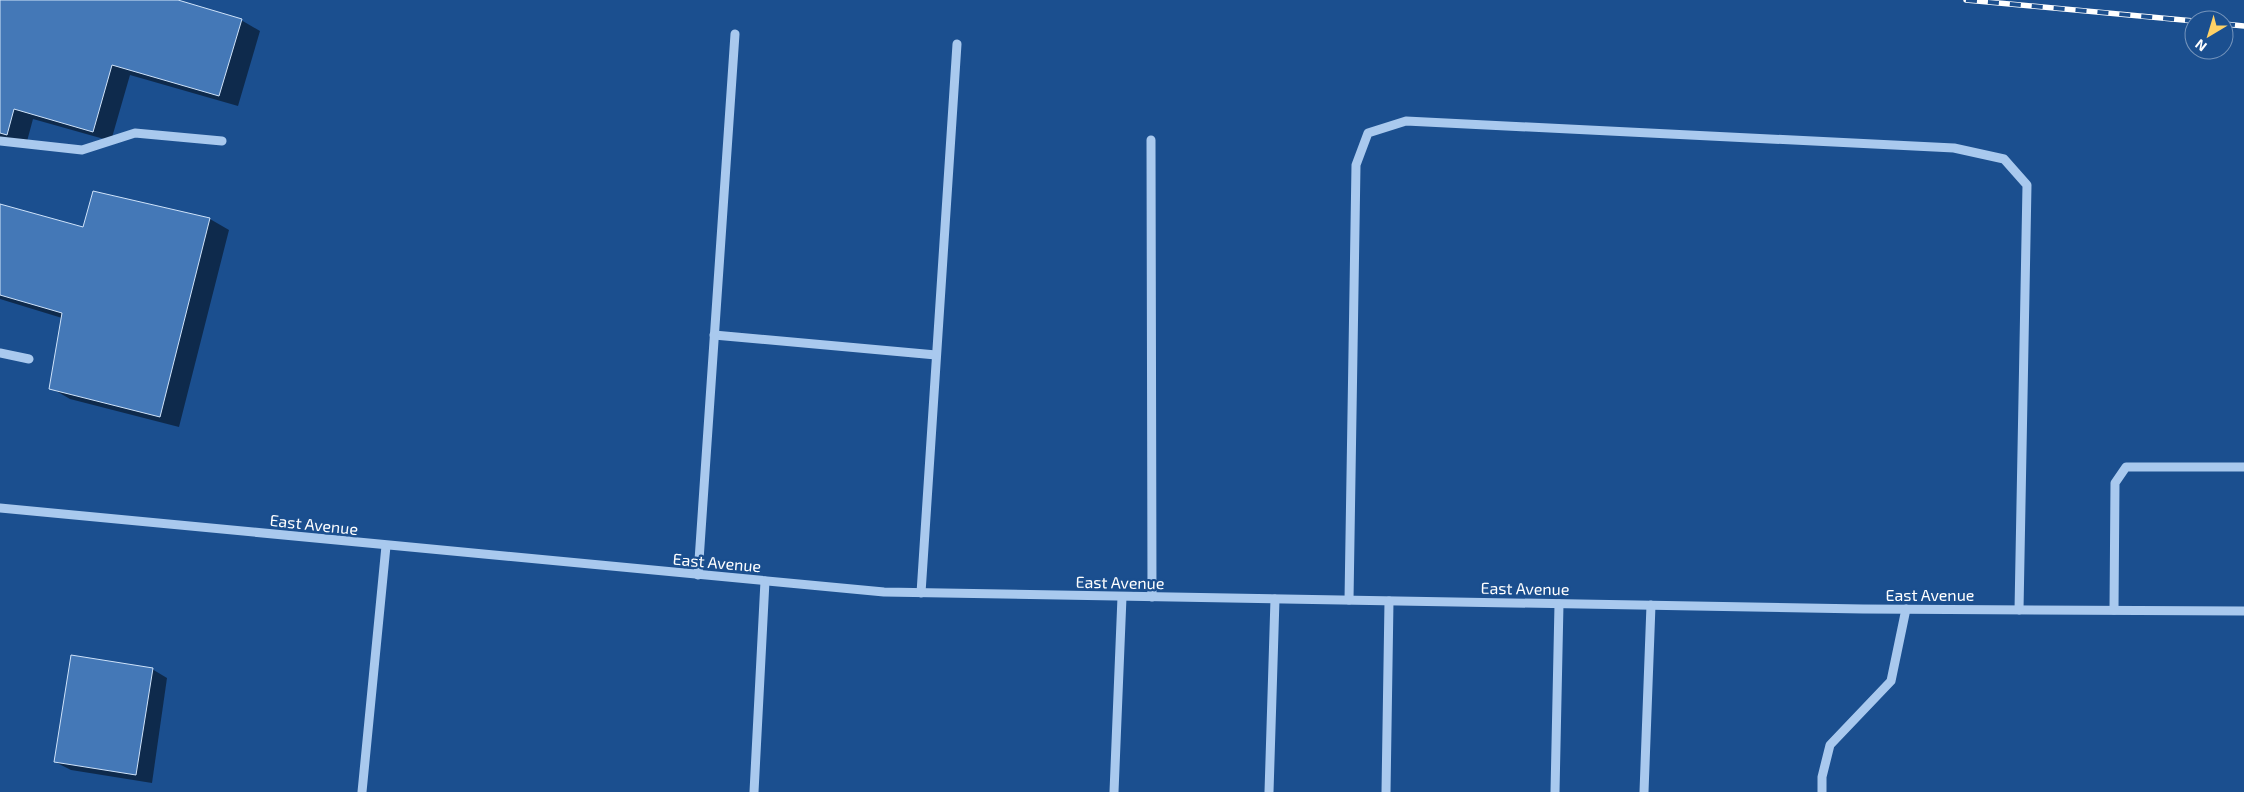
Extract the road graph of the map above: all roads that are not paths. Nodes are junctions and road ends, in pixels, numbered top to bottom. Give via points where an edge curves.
1 (735, 34) dead end
2 (957, 44) dead end
3 (1151, 140) dead end
4 (0, 141) edge
5 (222, 142) dead end
6 (714, 335) junction
7 (0, 353) edge
8 (936, 355) junction
9 (29, 359) dead end
10 (2244, 467) edge
11 (0, 508) edge
12 (386, 546) junction
13 (698, 575) junction
14 (765, 581) junction
15 (921, 593) junction
16 (1122, 597) junction
17 (1152, 597) junction
18 (1275, 599) junction
19 (1349, 600) junction
20 (1389, 601) junction
21 (1559, 604) junction
22 (1651, 605) junction
23 (1906, 609) junction
24 (2019, 610) junction
25 (2114, 610) junction
26 (2244, 611) edge
27 (362, 792) edge
28 (754, 792) edge
29 (1114, 792) edge
30 (1269, 792) edge
31 (1386, 792) edge
32 (1555, 792) edge
33 (1644, 792) edge
34 (1822, 792) edge

1 - 6 street
2 - 8 street
3 - 17 street
4 - 5 street via 82,150 135,133
6 - 8 street
6 - 13 street
7 - 9 street
8 - 15 street
10 - 25 street via 2126,467 2114,483
11 - 12 street, East Avenue
12 - 13 street, East Avenue
12 - 27 street
13 - 14 street, East Avenue
14 - 15 street, East Avenue
14 - 28 street
15 - 16 street, East Avenue
16 - 17 street, East Avenue
16 - 29 street
17 - 18 street, East Avenue
18 - 19 street, East Avenue
18 - 30 street
19 - 20 street, East Avenue
19 - 24 street via 1356,165 1368,134 1406,122 1954,148 2004,160 2027,185
20 - 21 street, East Avenue
20 - 31 street
21 - 22 street, East Avenue
21 - 32 street
22 - 23 street, East Avenue
22 - 33 street
23 - 24 street, East Avenue
23 - 34 street via 1891,681 1830,745 1822,777
24 - 25 street, East Avenue
25 - 26 street, East Avenue

